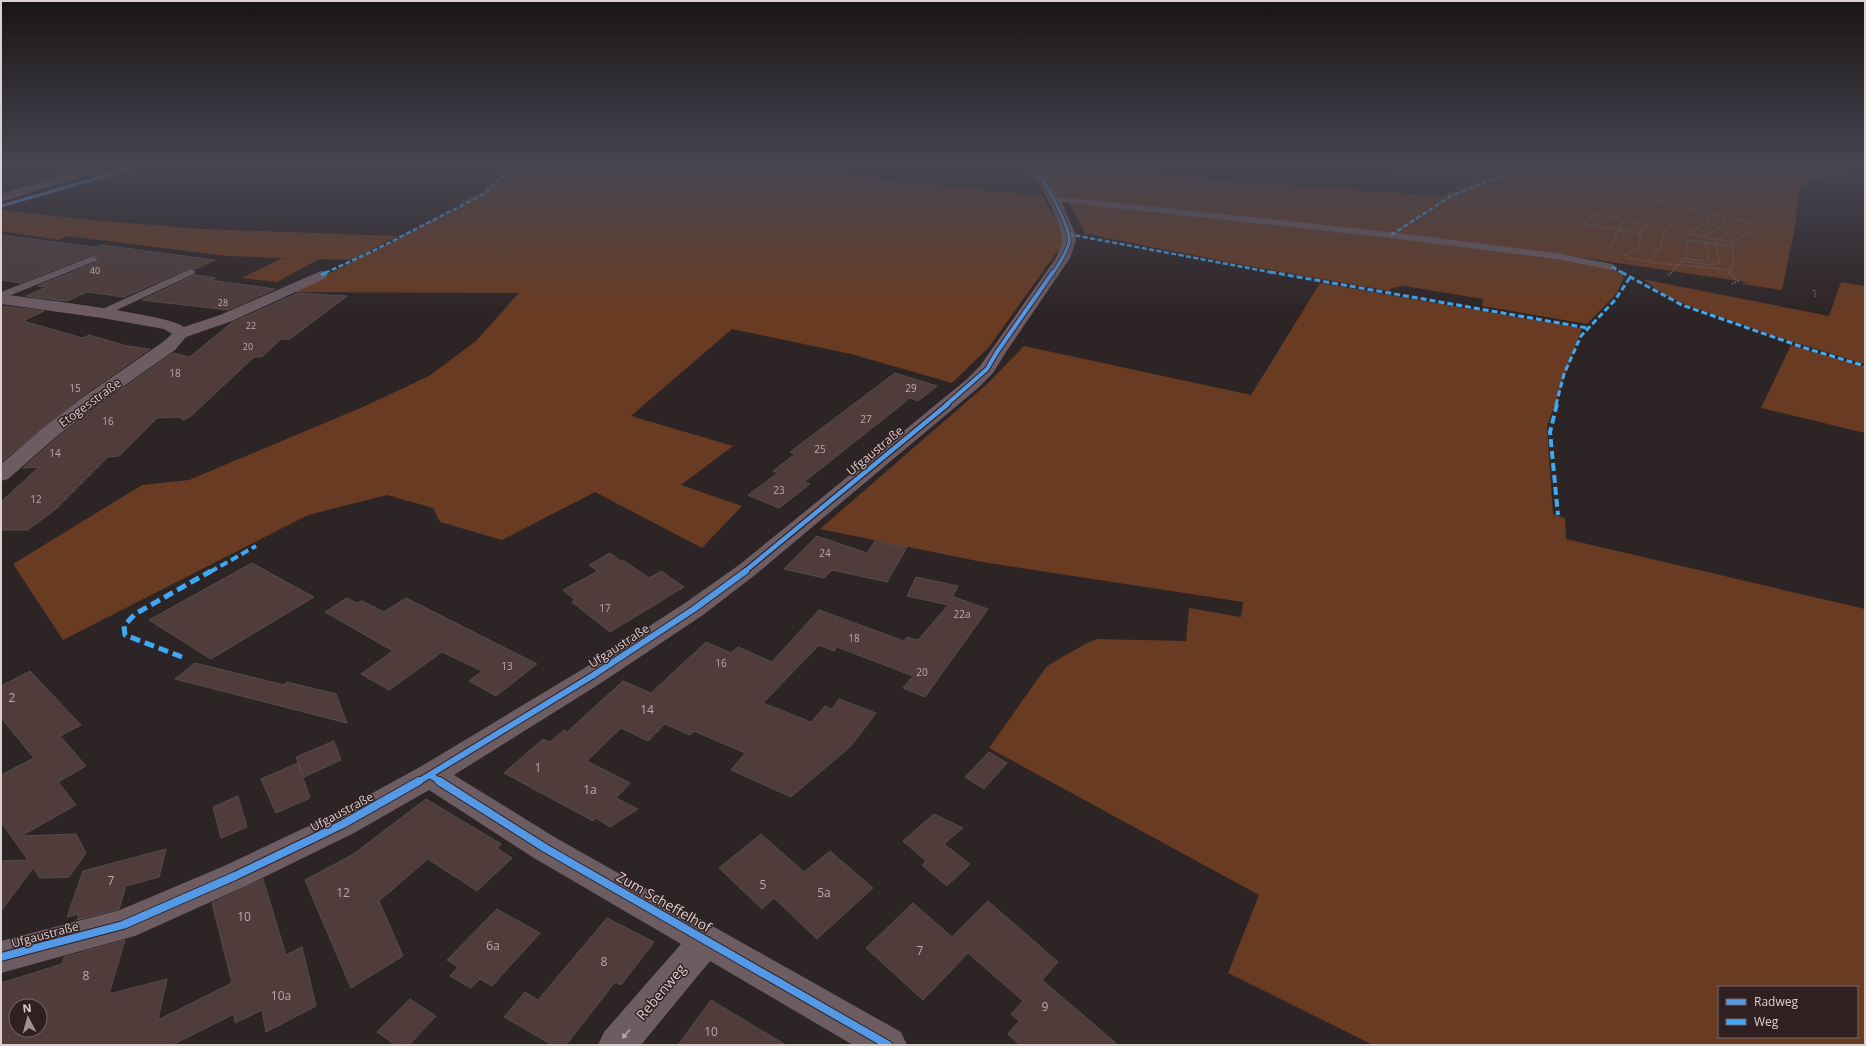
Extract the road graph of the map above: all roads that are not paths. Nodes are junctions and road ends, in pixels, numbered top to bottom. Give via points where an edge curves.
1 (1060, 216) edge
2 (1211, 216) edge
3 (93, 259) dead end
4 (1612, 267) dead end
5 (190, 272) dead end
6 (321, 275) dead end
7 (1, 297) edge
8 (102, 313) junction
9 (180, 334) junction
10 (1, 476) edge
11 (430, 775) junction
12 (706, 940) junction
13 (1, 957) edge
14 (617, 1045) edge
15 (888, 1045) edge

1 - 11 street, Ufgaustraße via 1068,234 1067,250 1063,258 996,352 987,369 972,384 747,570 694,609 592,676
2 - 4 lane via 1600,259
3 - 7 lane
5 - 8 lane
6 - 9 street, Etogesstraße via 226,318
7 - 8 street
8 - 9 street via 168,325 177,329
9 - 10 street, Etogesstraße via 170,346 90,401 49,433
11 - 12 street, Zum Scheffelhof via 545,848
11 - 13 street, Ufgaustraße via 343,824 235,876 123,925
12 -> 14 street, Rebenweg
12 - 15 street, Zum Scheffelhof

